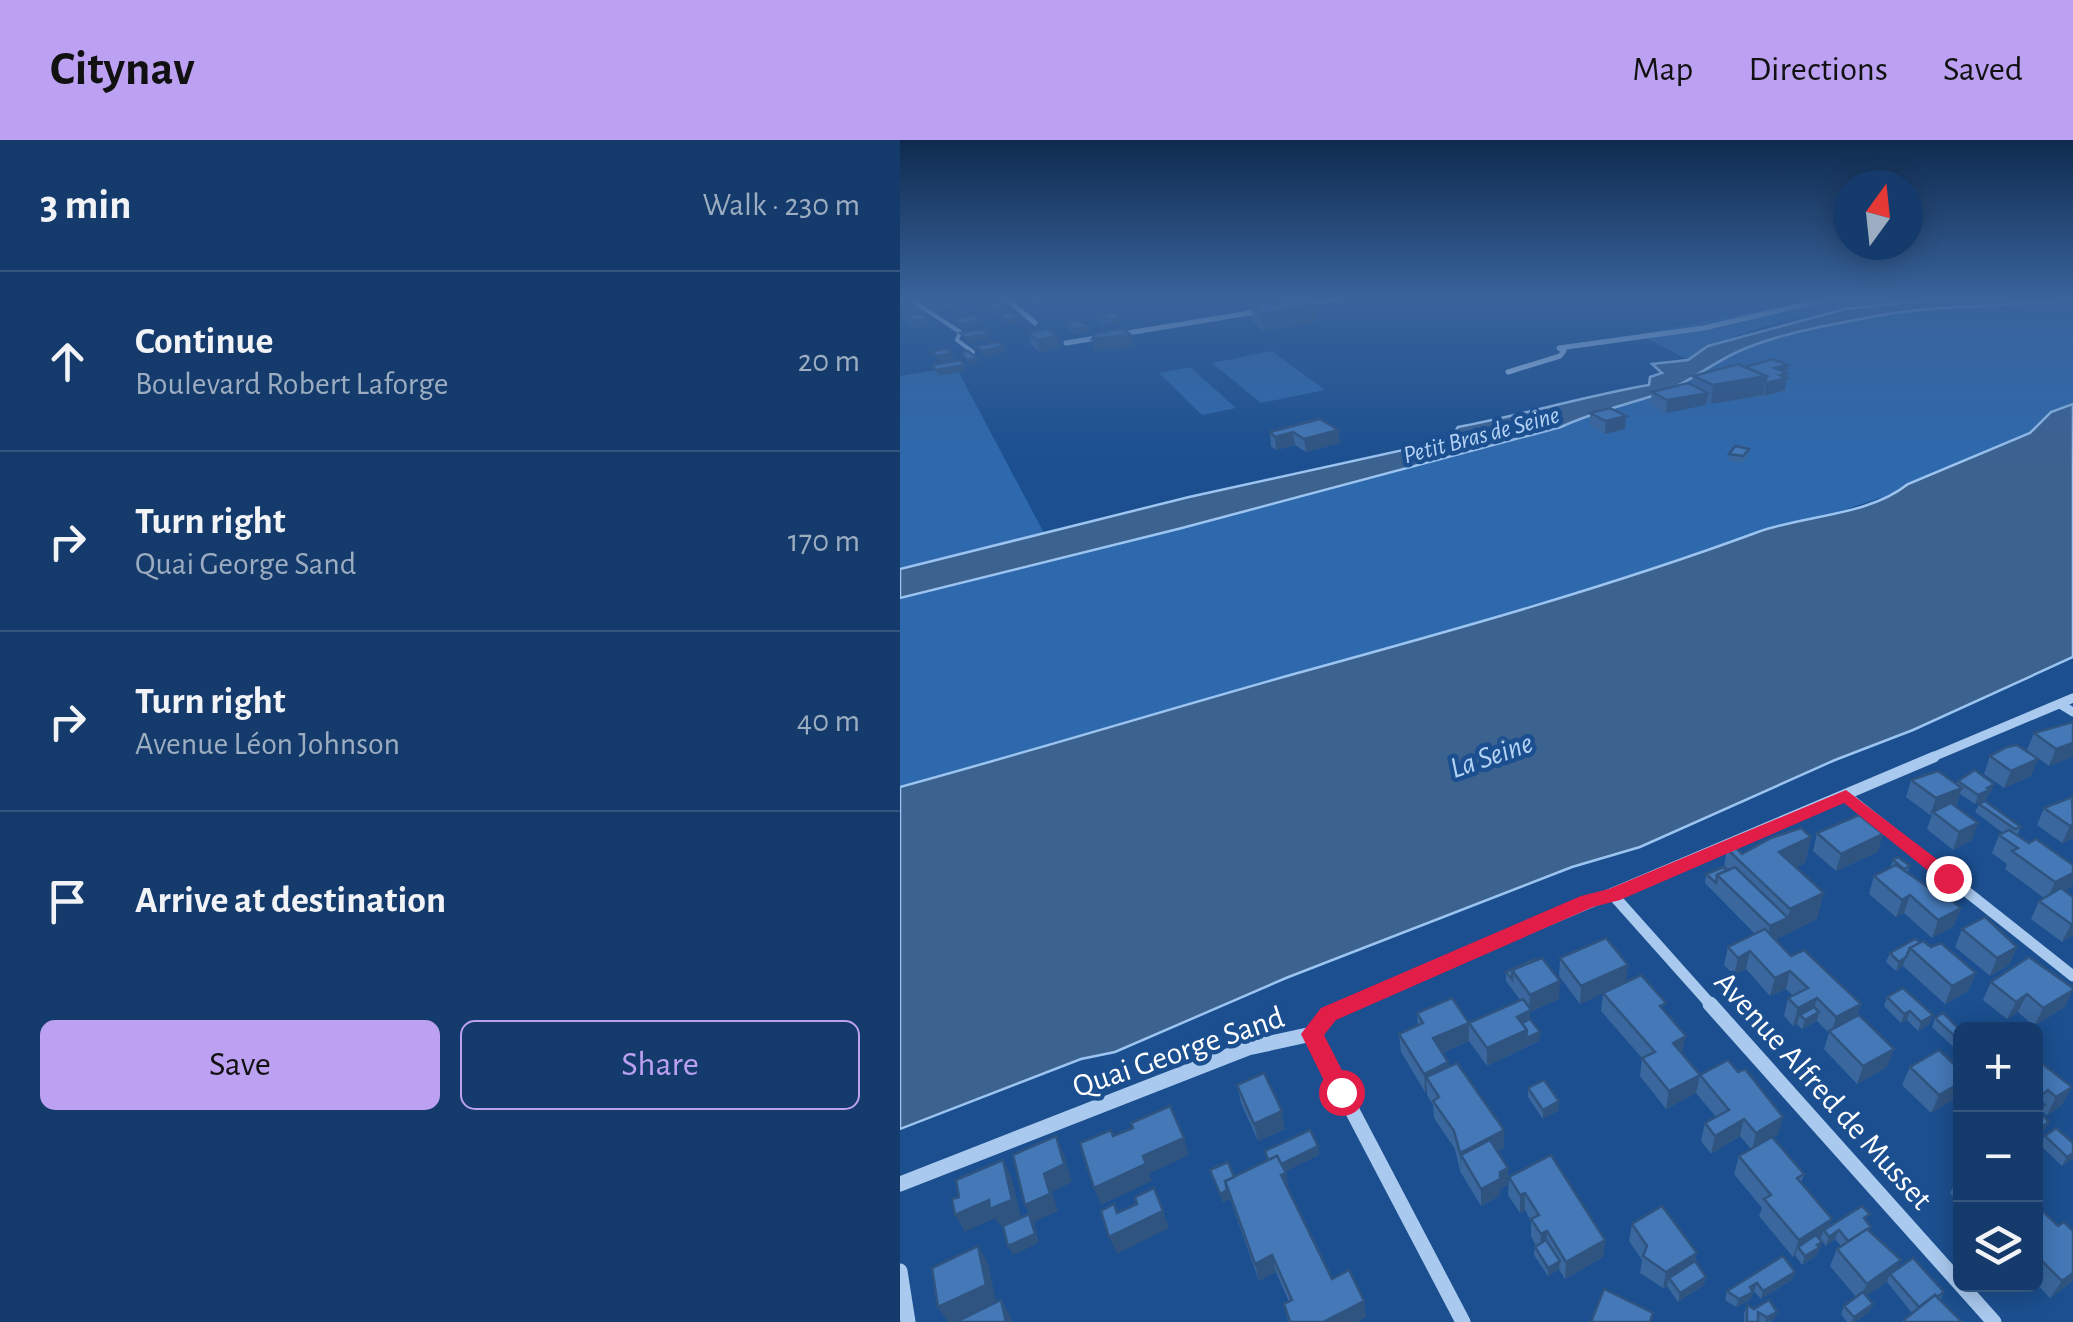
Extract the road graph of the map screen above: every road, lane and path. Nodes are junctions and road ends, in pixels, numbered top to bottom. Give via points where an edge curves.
1 (1563, 352) edge
2 (1508, 372) dead end
3 (2073, 698) edge
4 (2060, 704) junction
5 (2073, 712) edge
6 (1846, 796) junction
7 (1613, 895) junction
8 (2073, 976) edge
9 (1312, 1034) junction
10 (900, 1184) edge
11 (900, 1271) edge
12 (908, 1322) edge
13 (1463, 1322) edge
14 (1994, 1322) edge

1 - 2 street
3 - 4 street, Quai George Sand
4 - 5 street
4 - 6 street, Quai George Sand
6 - 7 street, Quai George Sand
6 - 8 street
7 - 9 street, Quai George Sand via 1328,1014
7 - 14 street, Avenue Alfred de Musset
9 - 10 street, Quai George Sand via 1248,1048
9 - 13 street
11 - 12 street

